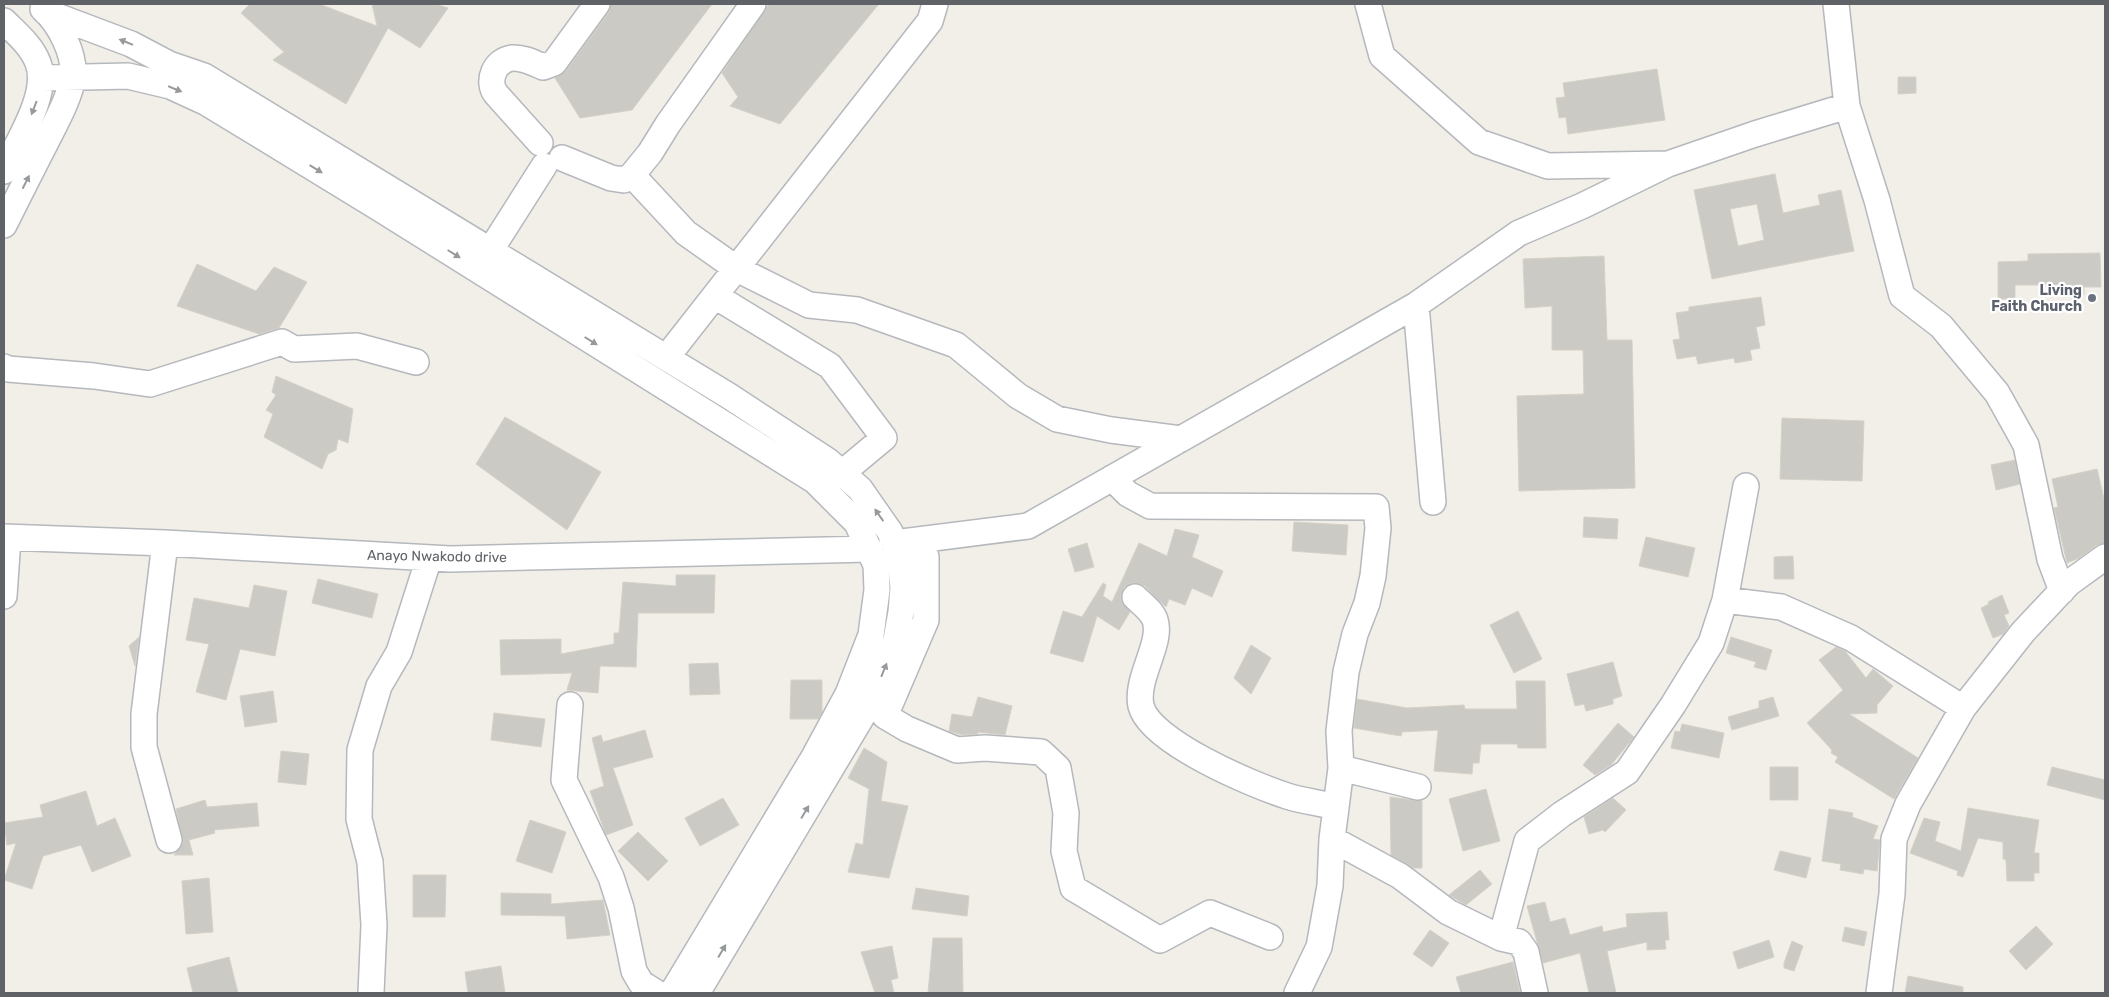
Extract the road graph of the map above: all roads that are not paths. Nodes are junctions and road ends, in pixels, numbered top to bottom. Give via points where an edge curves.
1 (597, 4) edge
2 (753, 4) edge
3 (935, 4) edge
4 (1368, 4) edge
5 (1836, 4) edge
6 (42, 8) edge
7 (4, 21) edge
8 (169, 64) junction
9 (128, 76) junction
10 (42, 78) junction
11 (72, 78) junction
12 (1846, 106) junction
13 (549, 156) junction
14 (1668, 164) junction
15 (4, 171) edge
16 (632, 175) junction
17 (4, 225) edge
18 (490, 251) junction
19 (737, 270) junction
20 (715, 296) junction
21 (1416, 305) junction
22 (666, 358) junction
23 (416, 362) dead end
24 (4, 367) edge
25 (1181, 438) junction
26 (842, 473) junction
27 (1112, 478) junction
28 (1746, 486) dead end
29 (1433, 502) dead end
30 (6, 538) edge
31 (165, 543) junction
32 (870, 549) junction
33 (897, 552) junction
34 (2105, 557) edge
35 (429, 558) junction
36 (2062, 591) junction
37 (4, 596) edge
38 (1135, 597) dead end
39 (1725, 600) junction
40 (570, 705) dead end
41 (1963, 708) junction
42 (1341, 768) junction
43 (1418, 787) dead end
44 (1336, 807) junction
45 (1332, 839) junction
46 (169, 840) dead end
47 (1270, 938) dead end
48 (1501, 938) junction
49 (707, 990) edge
50 (371, 993) edge
51 (657, 993) edge
52 (672, 993) edge
53 (1297, 993) edge
54 (1535, 993) edge
55 (1879, 993) edge

1 - 13 street via 554,63 543,67 525,59 512,58 502,61 492,77 491,88
2 - 16 street
3 - 19 street via 930,21
4 - 14 street via 1382,56 1479,142 1548,166
5 - 12 street
8 -> 6 street via 131,44
6 - 11 street via 71,56
7 - 10 street via 32,51
8 - 9 street
8 - 18 street via 204,76
9 - 11 street
9 -> 32 street via 170,86 207,102 815,481 857,523
10 - 11 street
10 -> 15 street via 35,105
17 -> 11 street via 61,112
12 - 14 street
12 - 36 street via 1877,200 1902,296 1941,326 1996,393 2026,446 2050,559
13 - 16 street via 611,178 624,180
13 - 18 street
14 - 21 street via 1520,233
16 - 19 street via 686,233
18 - 22 street
19 - 20 street
19 - 25 street via 809,306 856,310 956,345 1018,396 1058,419 1111,430
20 - 22 street
20 - 26 street via 830,366 884,438
21 - 25 street
21 - 29 street
22 - 26 street
23 - 24 street via 356,346 294,349 282,342 150,384
25 - 27 street
33 -> 26 street via 890,532 860,489
27 - 33 street via 1028,526
27 - 42 street via 1128,494 1150,506 1376,507 1378,528 1373,576 1346,672 1339,731
28 - 39 street
30 - 31 street, Anayo Nwakodo drive
30 - 37 street
31 - 35 street, Anayo Nwakodo drive
31 - 46 street via 144,714 144,747
32 - 35 street, Anayo Nwakodo drive
32 - 52 street via 876,565 877,590 871,635 848,694
33 - 47 street via 926,557 926,620 885,716 906,729 957,750 985,748 1041,752 1058,768 1066,813 1064,851 1073,888 1124,920 1160,940 1210,913
49 -> 33 street via 870,703 896,640 903,588
34 - 36 street
35 - 50 street via 399,652 379,686 360,750 360,819 370,862 374,925
36 - 41 street via 2023,632
38 - 44 street via 1151,612 1155,621 1154,641 1140,690 1141,707 1150,723 1168,740 1227,772 1288,796
39 - 41 street via 1781,607 1851,638
39 - 48 street via 1711,643 1674,705 1627,772 1526,841
40 - 51 street via 564,780 611,877 634,971 641,983
41 - 55 street via 1908,804 1894,839 1892,894
42 - 43 street
42 - 44 street
44 - 45 street
45 - 48 street via 1400,876 1448,912
45 - 53 street via 1330,886 1319,947
48 - 54 street via 1519,942 1526,952

